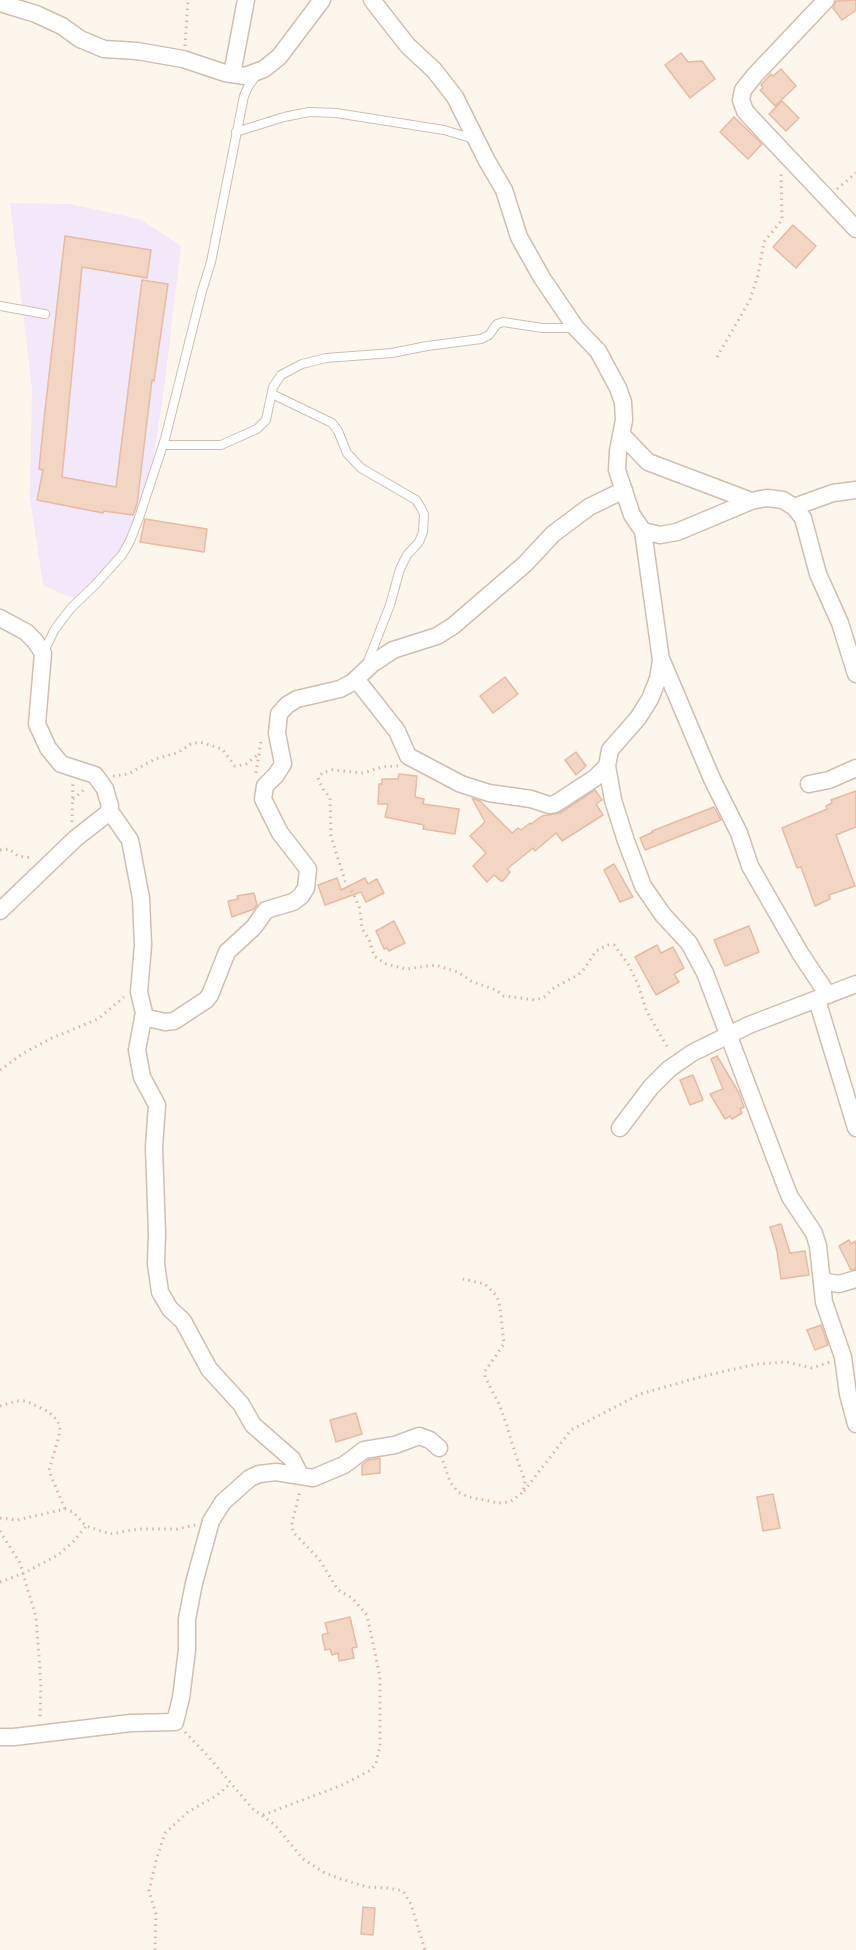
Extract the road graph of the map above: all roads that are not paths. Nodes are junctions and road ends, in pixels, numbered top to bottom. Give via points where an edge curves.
1 (246, 0) edge
2 (322, 0) edge
3 (372, 0) edge
4 (826, 0) edge
5 (0, 3) edge
6 (264, 69) junction
7 (232, 74) junction
8 (236, 132) junction
9 (476, 139) junction
10 (856, 229) edge
11 (0, 306) edge
12 (45, 314) dead end
13 (576, 328) junction
14 (272, 394) junction
15 (622, 435) junction
16 (163, 445) junction
17 (624, 490) junction
18 (856, 490) edge
19 (751, 501) junction
20 (794, 507) junction
21 (643, 531) junction
22 (0, 618) edge
23 (43, 653) junction
24 (661, 660) junction
25 (856, 674) edge
26 (360, 675) junction
27 (607, 766) junction
28 (856, 768) edge
29 (809, 784) dead end
30 (109, 810) junction
31 (0, 911) edge
32 (856, 984) edge
33 (822, 998) junction
34 (143, 1017) junction
35 (729, 1034) junction
36 (620, 1128) dead end
37 (856, 1128) edge
38 (856, 1279) edge
39 (822, 1281) junction
40 (856, 1424) edge
41 (439, 1448) road end
42 (307, 1476) junction
43 (0, 1737) edge

1 - 7 street
2 - 6 street via 279,57
3 - 9 street via 408,46 448,87
4 - 10 street via 770,58 743,90 741,100 745,111
5 - 7 street via 36,14 104,49 183,59
6 - 7 street via 245,76
6 - 8 lane via 243,96
8 - 9 lane via 309,112 444,130
8 - 16 lane via 211,262
9 - 13 street via 504,190 519,237
11 - 12 lane
13 - 14 lane via 503,322 481,339 392,354 326,358 281,375
13 - 15 street via 598,351 618,388 623,402
14 - 16 lane via 266,420 233,441 205,446
14 - 26 lane via 333,423 352,460 416,501 424,514 423,532 400,568 390,604
15 - 17 street via 617,470
15 - 19 street via 648,462
16 - 23 lane via 122,555 71,608
17 - 21 street via 632,515
17 - 26 street via 589,507 554,534 453,626 437,636 393,650
18 - 20 street via 832,493
19 - 20 street via 783,500
19 - 21 street via 677,532 660,535
20 - 25 street via 803,518 818,574 840,623
21 - 24 street
22 - 23 street via 26,632
23 - 30 street via 37,724 54,757 67,766 95,775 108,796
24 - 27 street via 650,699 610,750
24 - 33 street via 739,832 750,866
26 - 27 street via 397,731 408,756 461,784 549,805
26 - 34 street via 340,689 297,699 279,714 277,733 283,764 265,786 263,799 280,833 308,869 301,897 266,910 227,952 206,1000 174,1021
27 - 35 street via 613,800 643,886 696,954
28 - 29 street
30 - 31 street
30 - 34 street via 130,840 141,898 139,992
32 - 33 street
33 - 35 street
33 - 37 street
34 - 42 street via 139,1068 157,1105 154,1147 160,1292 170,1310 183,1321 209,1369 241,1404 253,1425
35 - 36 street via 677,1063 651,1088
35 - 39 street via 790,1197 814,1233
38 - 39 street via 839,1284
39 - 40 street
41 - 42 street via 419,1436 364,1450 344,1465
42 - 43 street via 276,1472 250,1478 223,1502 211,1521 187,1618 187,1650 175,1722

